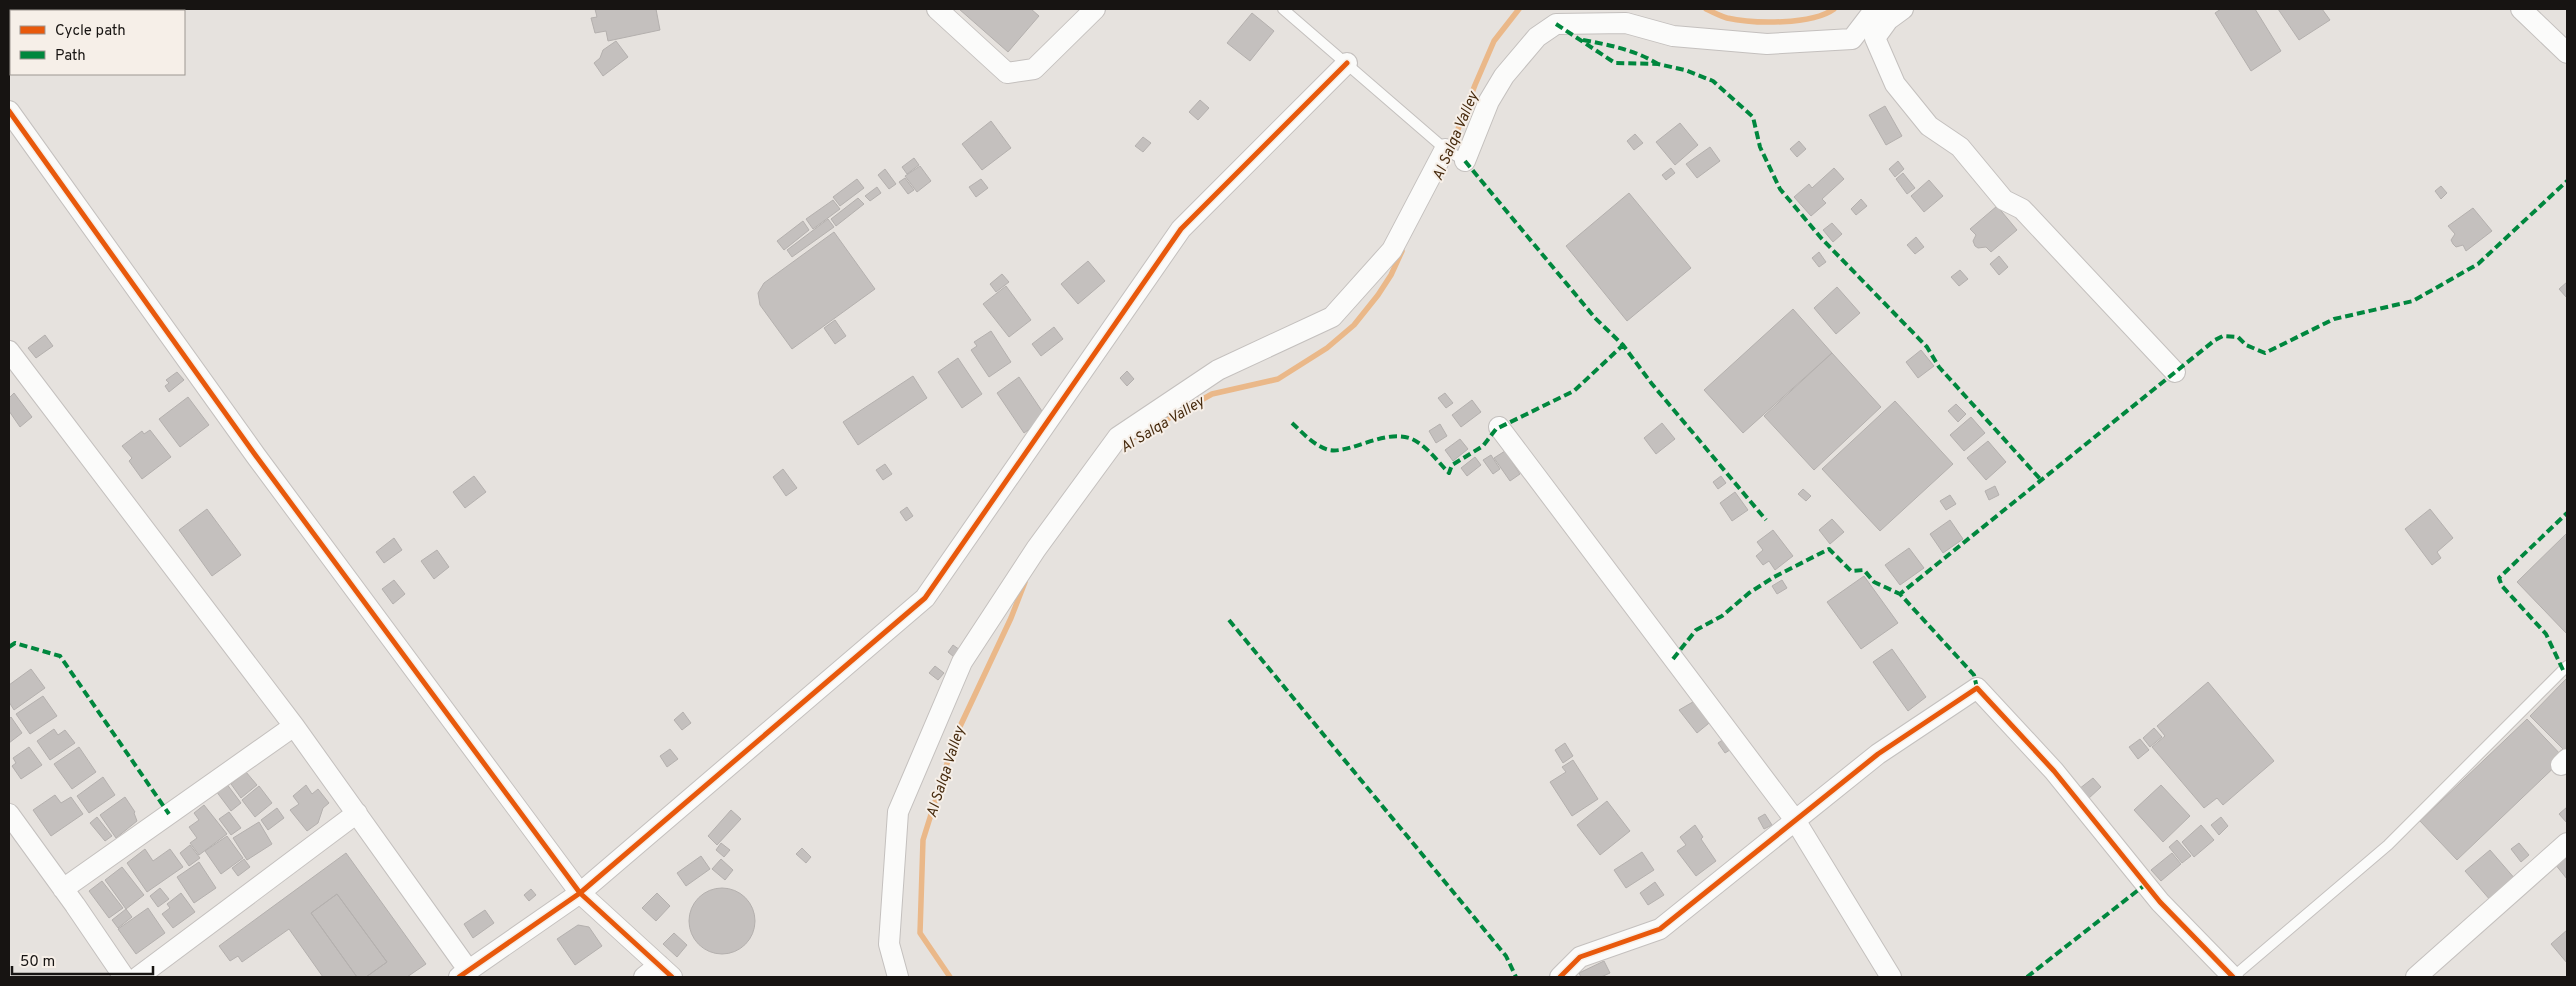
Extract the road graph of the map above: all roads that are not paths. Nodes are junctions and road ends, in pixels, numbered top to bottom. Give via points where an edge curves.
1 (937, 9) edge
2 (1095, 9) edge
3 (1283, 9) edge
4 (1875, 9) edge
5 (1903, 9) edge
6 (2521, 9) edge
7 (2567, 53) edge
8 (1347, 63) junction
9 (9, 111) edge
10 (1445, 149) junction
11 (1465, 161) joint
12 (9, 351) edge
13 (2175, 372) dead end
14 (1500, 427) dead end
15 (2567, 666) edge
16 (294, 726) junction
17 (357, 813) junction
18 (9, 814) edge
19 (1795, 820) junction
20 (2567, 843) edge
21 (63, 889) junction
22 (580, 893) junction
23 (658, 973) edge
24 (464, 974) edge
25 (124, 977) edge
26 (138, 977) edge
27 (898, 977) edge
28 (1560, 977) edge
29 (1891, 977) edge
30 (2233, 977) edge
31 (2416, 977) edge

1 - 2 street via 1007,73 1034,69
3 - 8 lane
4 - 11 street via 1852,39 1767,44 1673,36 1626,23 1556,24 1537,37 1504,76 1489,101
5 - 13 street via 1888,20 1875,38 1895,84 1929,126 1960,147 2004,200 2022,209
6 - 7 street
8 - 10 lane
8 - 22 street via 1181,229 925,598
9 - 22 street via 256,456
10 - 11 lane
10 - 27 street via 1392,250 1332,318 1218,370 1118,437 1036,549 962,662 898,812 889,944
12 - 16 street
14 - 19 street
15 - 30 lane via 2388,845
16 - 17 street
16 - 21 street
17 - 24 street
17 - 26 street
18 - 21 street
19 - 28 street via 1660,929 1580,957
19 - 29 street
19 - 30 street via 1878,754 1977,688 2054,771 2160,902
20 - 31 street
21 - 25 street
22 - 23 street
22 - 24 street

